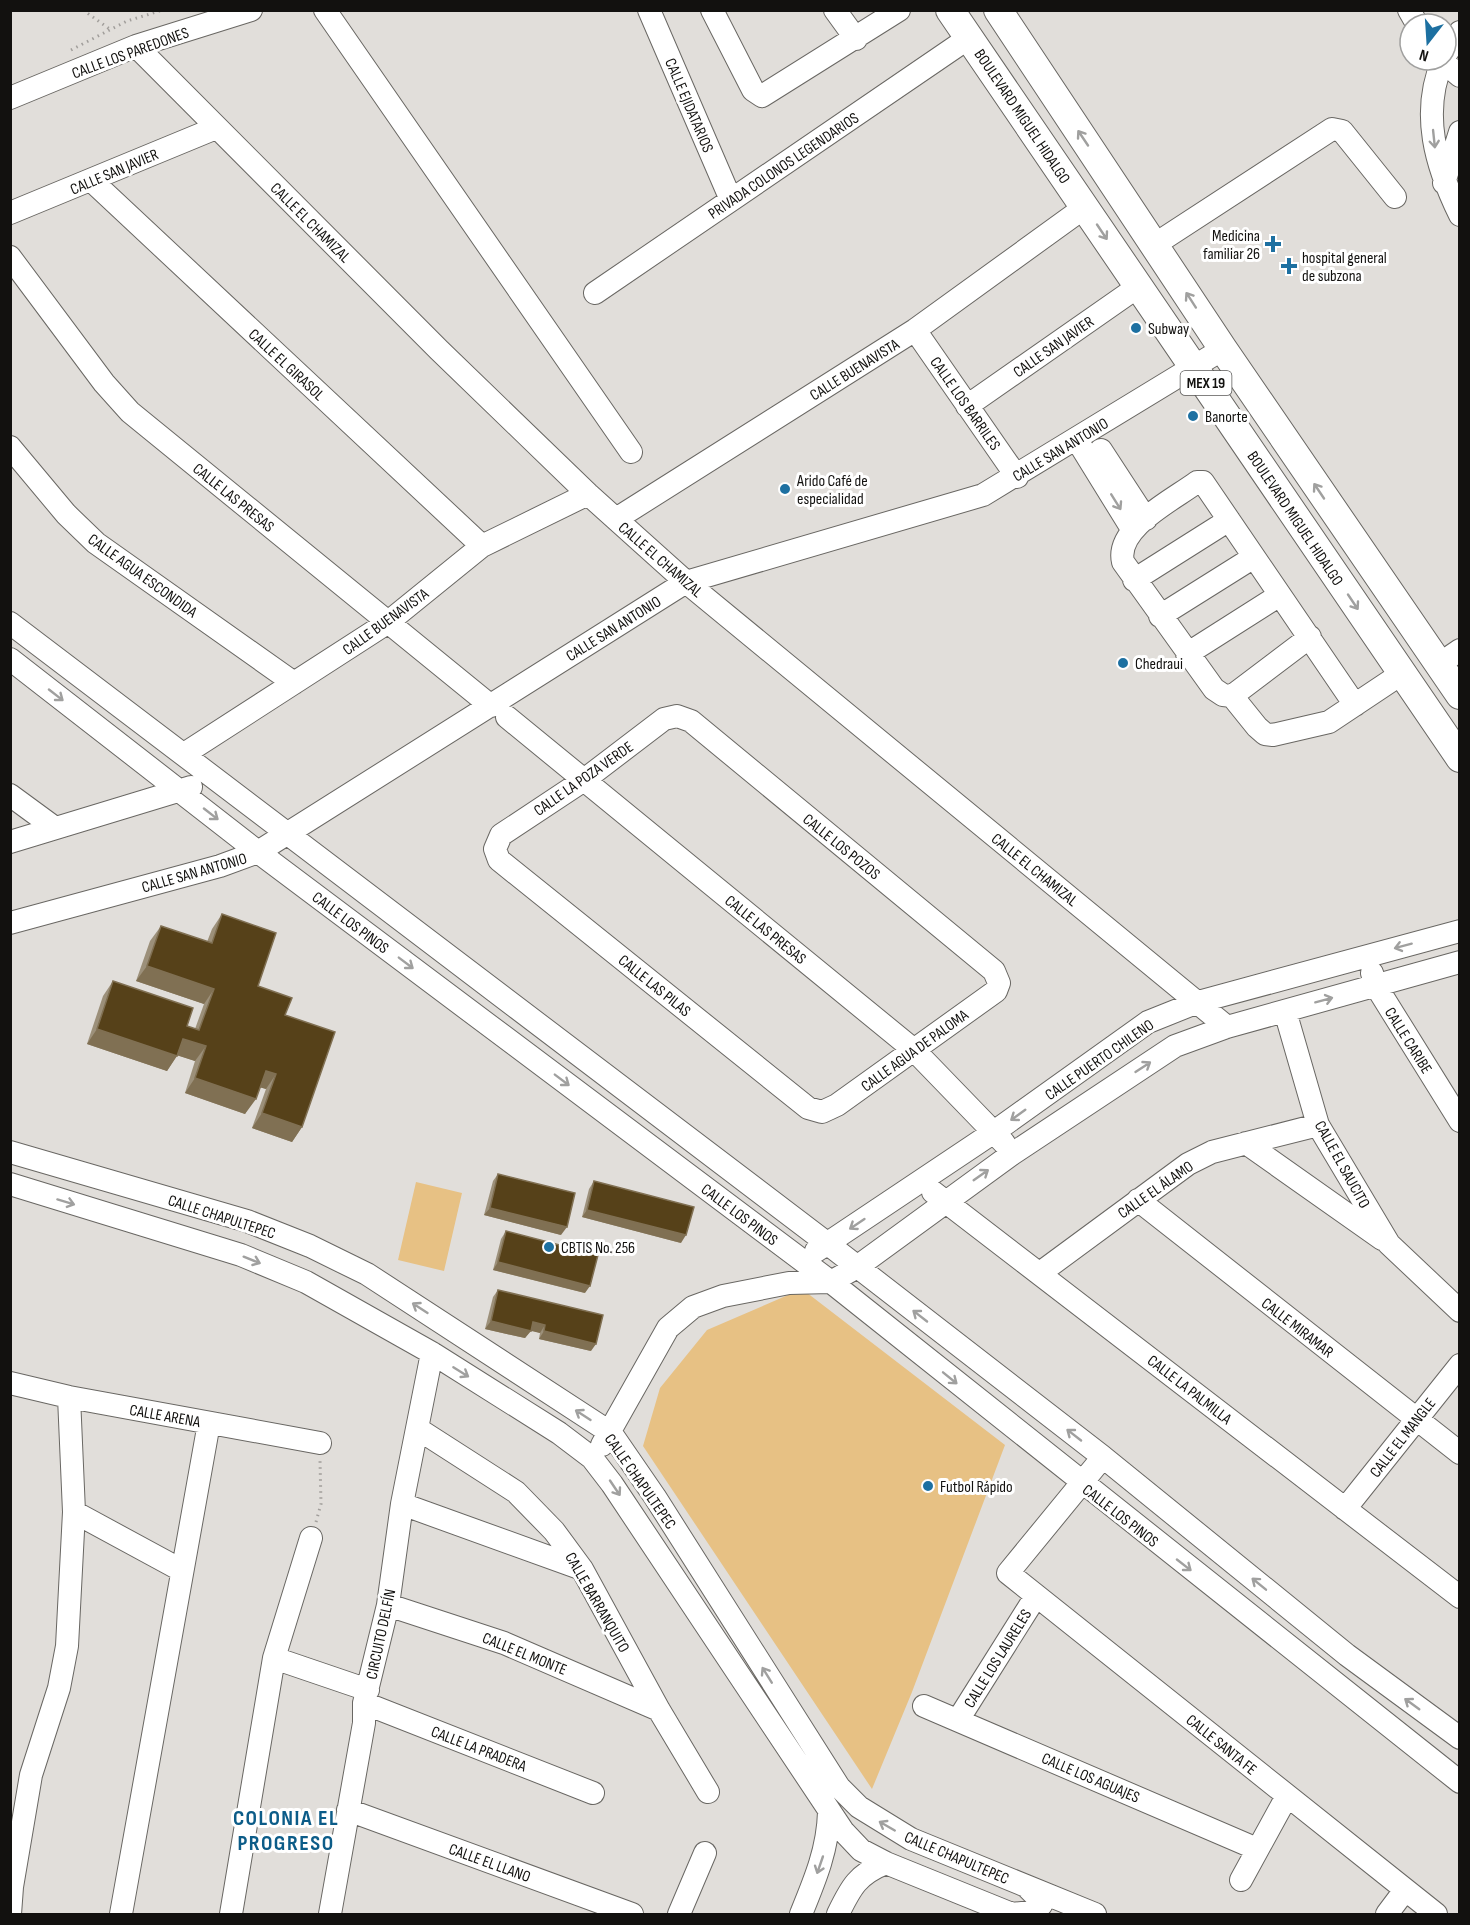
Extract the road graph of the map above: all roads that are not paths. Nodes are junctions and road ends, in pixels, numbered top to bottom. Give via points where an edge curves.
1 (251, 10) edge
2 (325, 10) edge
3 (649, 10) edge
4 (712, 10) edge
5 (835, 10) edge
6 (899, 10) edge
7 (950, 10) edge
8 (998, 10) edge
9 (970, 37) junction
10 (856, 39) junction
11 (136, 46) junction
12 (1442, 72) edge
13 (10, 98) edge
14 (216, 128) junction
15 (1460, 132) edge
16 (92, 181) junction
17 (1444, 183) junction
18 (1395, 197) dead end
19 (731, 200) junction
20 (1085, 207) junction
21 (10, 213) edge
22 (1460, 215) edge
23 (1154, 245) junction
24 (10, 257) edge
25 (1139, 286) junction
26 (595, 292) dead end
27 (915, 330) junction
28 (1223, 349) junction
29 (1195, 366) junction
30 (967, 406) junction
31 (1083, 436) junction
32 (10, 447) edge
33 (631, 452) dead end
34 (1017, 477) junction
35 (588, 494) junction
36 (616, 519) junction
37 (1229, 520) junction
38 (1139, 524) junction
39 (1342, 525) junction
40 (1313, 544) junction
41 (482, 546) junction
42 (1254, 557) junction
43 (1134, 580) junction
44 (686, 582) junction
45 (1280, 595) junction
46 (1161, 616) junction
47 (10, 623) edge
48 (387, 623) junction
49 (1310, 637) junction
50 (1187, 654) junction
51 (1449, 658) edge
52 (10, 659) edge
53 (1398, 670) junction
54 (294, 683) junction
55 (1460, 695) edge
56 (1232, 696) junction
57 (1353, 700) junction
58 (499, 711) junction
59 (677, 716) joint
60 (184, 754) junction
61 (1460, 758) edge
62 (215, 779) junction
63 (584, 780) junction
64 (181, 791) junction
65 (10, 795) edge
66 (55, 828) junction
67 (291, 834) junction
68 (10, 842) edge
69 (495, 849) joint
70 (258, 852) junction
71 (10, 922) edge
72 (1460, 931) edge
73 (1368, 956) junction
74 (1460, 962) edge
75 (999, 983) joint
76 (1376, 986) junction
77 (1198, 1002) junction
78 (1285, 1011) junction
79 (1227, 1027) junction
80 (914, 1050) junction
81 (822, 1112) joint
82 (1460, 1121) edge
83 (1318, 1125) junction
84 (994, 1132) junction
85 (1246, 1143) junction
86 (10, 1152) edge
87 (1012, 1154) junction
88 (919, 1182) junction
89 (10, 1184) edge
90 (1138, 1200) junction
91 (944, 1201) junction
92 (828, 1244) junction
93 (1389, 1244) junction
94 (801, 1260) junction
95 (857, 1267) junction
96 (1040, 1273) junction
97 (831, 1282) junction
98 (789, 1283) junction
99 (1460, 1311) edge
100 (432, 1353) junction
101 (1460, 1365) edge
102 (10, 1383) edge
103 (69, 1397) junction
104 (1416, 1420) junction
105 (209, 1423) junction
106 (418, 1428) junction
107 (611, 1433) junction
108 (320, 1443) road end
109 (1460, 1453) edge
110 (1103, 1457) junction
111 (592, 1458) junction
112 (1082, 1484) junction
113 (402, 1504) junction
114 (1345, 1509) junction
115 (74, 1512) junction
116 (311, 1539) road end
117 (582, 1569) junction
118 (181, 1570) junction
119 (1036, 1596) junction
120 (1460, 1597) edge
121 (388, 1605) junction
122 (1347, 1655) junction
123 (274, 1658) junction
124 (1328, 1678) junction
125 (366, 1697) junction
126 (924, 1706) dead end
127 (659, 1710) junction
128 (958, 1720) junction
129 (1460, 1738) edge
130 (1460, 1782) edge
131 (708, 1792) dead end
132 (593, 1793) dead end
133 (1287, 1796) junction
134 (348, 1810) junction
135 (829, 1812) junction
136 (1257, 1849) junction
137 (705, 1853) dead end
138 (886, 1863) junction
139 (1241, 1880) dead end
140 (1027, 1887) junction
141 (1405, 1890) junction
142 (969, 1907) edge
143 (334, 1913) edge
144 (10, 1914) edge
145 (121, 1914) edge
146 (231, 1914) edge
147 (632, 1914) edge
148 (679, 1914) edge
149 (801, 1914) edge
150 (838, 1914) edge
151 (1011, 1914) edge
152 (1095, 1914) edge
153 (1388, 1914) edge
154 (1436, 1914) edge

1 - 11 street, CALLE LOS PAREDONES
2 - 33 street
3 - 19 street, CALLE EJIDATARIOS
4 - 10 street via 753,90 762,96
5 - 10 street
6 - 10 street
7 - 9 main road, BOULEVARD MIGUEL HIDALGO / MEX 19
23 -> 8 main road, BOULEVARD MIGUEL HIDALGO / MEX 19
9 - 19 street, PRIVADA COLONOS LEGENDARIOS
9 - 20 main road, BOULEVARD MIGUEL HIDALGO / MEX 19
11 - 13 street, CALLE LOS PAREDONES
11 - 14 street, CALLE EL CHAMIZAL
12 -> 17 street via 1433,94 1435,154
14 - 16 street, CALLE SAN JAVIER
14 - 35 street, CALLE EL CHAMIZAL
15 - 17 street
16 - 21 street, CALLE SAN JAVIER
16 - 41 street, CALLE EL GIRASOL
17 - 22 street
18 - 23 street via 1342,131 1332,129
19 - 26 street, PRIVADA COLONOS LEGENDARIOS
20 -> 25 main road, BOULEVARD MIGUEL HIDALGO / MEX 19
20 - 27 street, CALLE BUENAVISTA
28 -> 23 main road, BOULEVARD MIGUEL HIDALGO / MEX 19
24 - 48 street, CALLE LAS PRESAS via 130,412
25 - 29 main road, BOULEVARD MIGUEL HIDALGO / MEX 19
25 - 30 street, CALLE SAN JAVIER
27 - 30 street, CALLE LOS BARRILES
27 - 36 street, CALLE BUENAVISTA
28 - 29 street, CALLE SAN ANTONIO
39 -> 28 main road, BOULEVARD MIGUEL HIDALGO / MEX 19
29 - 31 street, CALLE SAN ANTONIO
29 - 40 main road, BOULEVARD MIGUEL HIDALGO / MEX 19
30 - 34 street, CALLE LOS BARRILES
31 - 34 street, CALLE SAN ANTONIO
31 - 38 street
32 - 54 street, CALLE AGUA ESCONDIDA via 96,543
34 - 44 street, CALLE SAN ANTONIO via 983,495
35 - 36 street, CALLE EL CHAMIZAL
35 - 41 street, CALLE BUENAVISTA
36 - 44 street, CALLE EL CHAMIZAL
37 - 38 street via 1203,482 1197,482
37 - 42 street
37 - 43 street
38 - 43 street via 1120,552
39 - 40 main road
39 - 51 main road, BOULEVARD MIGUEL HIDALGO / MEX 19
40 -> 53 main road, BOULEVARD MIGUEL HIDALGO / MEX 19
41 - 48 street, CALLE BUENAVISTA
42 - 45 street
42 - 46 street
43 - 46 street
44 - 58 street, CALLE SAN ANTONIO
44 - 77 street, CALLE EL CHAMIZAL
45 - 49 street
45 - 50 street
46 - 50 street
47 - 60 street, CALLE LOS PINOS
48 - 54 street, CALLE BUENAVISTA
48 - 58 street, CALLE LAS PRESAS
49 - 56 street
49 - 57 street
50 - 56 street via 1214,689
51 - 55 main road, BOULEVARD MIGUEL HIDALGO / MEX 19
52 -> 64 street, CALLE LOS PINOS
53 - 57 street
53 - 61 main road, BOULEVARD MIGUEL HIDALGO / MEX 19
54 - 60 street, CALLE BUENAVISTA
56 - 57 street via 1265,734 1273,735 1315,727
58 - 63 street, CALLE LAS PRESAS
58 - 67 street, CALLE SAN ANTONIO
59 - 63 street, CALLE LA POZA VERDE via 664,719
59 - 75 street, CALLE LOS POZOS via 691,721 994,971
60 - 62 street, CALLE LOS PINOS
62 - 64 street
62 - 67 street, CALLE LOS PINOS
63 - 69 street, CALLE LA POZA VERDE via 501,835
63 - 80 street, CALLE LAS PRESAS
64 - 66 street
64 -> 70 street, CALLE LOS PINOS
65 - 66 street
66 - 68 street
67 - 70 street, CALLE SAN ANTONIO
67 - 92 street, CALLE LOS PINOS
69 - 81 street, CALLE LAS PILAS via 499,860 808,1108
70 - 71 street, CALLE SAN ANTONIO
70 -> 94 street, CALLE LOS PINOS
72 -> 73 street, CALLE PUERTO CHILENO
73 - 76 street, CALLE CARIBE
73 - 77 street, CALLE PUERTO CHILENO
74 - 76 street, CALLE PUERTO CHILENO
75 - 80 street, CALLE AGUA DE PALOMA via 996,991
78 -> 76 street, CALLE PUERTO CHILENO
76 - 82 street, CALLE CARIBE
77 - 79 street, CALLE EL CHAMIZAL
77 -> 84 street, CALLE PUERTO CHILENO via 1148,1022
78 - 79 street, CALLE PUERTO CHILENO
78 - 83 street, CALLE EL SAUCITO
87 -> 79 street, CALLE PUERTO CHILENO via 1175,1046
80 - 81 street, CALLE AGUA DE PALOMA
80 - 84 street, CALLE LAS PRESAS
83 - 85 street, CALLE EL ÁLAMO
83 - 93 street, CALLE EL SAUCITO
84 - 87 street, CALLE LAS PRESAS
84 - 88 street, CALLE PUERTO CHILENO
85 - 90 street, CALLE EL ÁLAMO via 1212,1152 1188,1164
85 - 93 street, CALLE EL SAUCITO
107 -> 86 street, CALLE CHAPULTEPEC via 367,1274 310,1246 247,1221
91 -> 87 street, CALLE PUERTO CHILENO
88 - 91 street, CALLE LA PALMILLA
88 -> 92 street, CALLE PUERTO CHILENO
89 -> 100 street, CALLE CHAPULTEPEC via 241,1255 306,1282
90 - 96 street, CALLE EL ÁLAMO
90 - 104 street, CALLE MIRAMAR
91 - 95 street, CALLE PUERTO CHILENO
91 - 96 street, CALLE LA PALMILLA
92 - 94 street, CALLE PUERTO CHILENO
92 - 95 street, CALLE LOS PINOS
93 - 99 street, CALLE EL SAUCITO
94 - 97 street, CALLE LOS PINOS
94 - 98 street
95 - 97 street, CALLE PUERTO CHILENO
110 -> 95 street, CALLE LOS PINOS
96 - 114 street, CALLE LA PALMILLA
97 - 98 street, CALLE PUERTO CHILENO
97 -> 112 street, CALLE LOS PINOS
98 - 107 street, CALLE PUERTO CHILENO via 723,1296 693,1307 668,1328
100 - 106 street, CIRCUITO DELFÍN
100 -> 111 street, CALLE CHAPULTEPEC
101 - 104 street, CALLE EL MANGLE
102 - 103 street, CALLE ARENA
103 - 105 street, CALLE ARENA
103 - 115 street
104 - 109 street, CALLE MIRAMAR
104 - 114 street, CALLE EL MANGLE
105 - 108 street, CALLE ARENA
105 - 118 street
106 - 113 street, CIRCUITO DELFÍN
106 - 117 street, CALLE BARRANQUITO via 516,1492 537,1511
107 - 111 street, CALLE PUERTO CHILENO
140 -> 107 street, CALLE CHAPULTEPEC via 884,1825 839,1787
110 - 112 street
122 -> 110 street, CALLE LOS PINOS
111 -> 135 street, CALLE CHAPULTEPEC
112 - 119 street, CALLE SANTA FE via 1008,1573
112 -> 124 street, CALLE LOS PINOS
113 - 117 street
113 - 121 street, CIRCUITO DELFÍN
114 - 120 street, CALLE LA PALMILLA
115 - 118 street
115 - 144 street via 67,1646 59,1688 31,1775
116 - 123 street
117 - 127 street, CALLE BARRANQUITO
118 - 145 street
119 - 128 street, CALLE LOS LAURELES
119 - 133 street, CALLE SANTA FE
121 - 125 street, CIRCUITO DELFÍN
121 - 127 street, CALLE EL MONTE via 504,1643
122 - 124 street
129 -> 122 street, CALLE LOS PINOS
123 - 125 street, CALLE LA PRADERA
123 - 146 street
124 - 130 street, CALLE LOS PINOS
125 - 132 street, CALLE LA PRADERA
125 - 134 street, CIRCUITO DELFÍN
126 - 128 street, CALLE LOS AGUAJES
127 - 131 street, CALLE BARRANQUITO
128 - 136 street, CALLE LOS AGUAJES
133 - 136 street
133 - 141 street, CALLE SANTA FE
134 - 143 street, CIRCUITO DELFÍN
134 - 147 street, CALLE EL LLANO
135 - 138 street, CALLE CHAPULTEPEC via 861,1850
135 -> 149 street via 822,1862
136 - 139 street
137 - 148 street
138 - 142 street, CALLE CHAPULTEPEC
138 - 150 street via 866,1871
140 - 151 street via 1041,1900 1041,1905 1032,1912
140 - 152 street, CALLE CHAPULTEPEC
141 - 153 street
141 - 154 street, CALLE SANTA FE
142 - 151 street, CALLE CHAPULTEPEC

